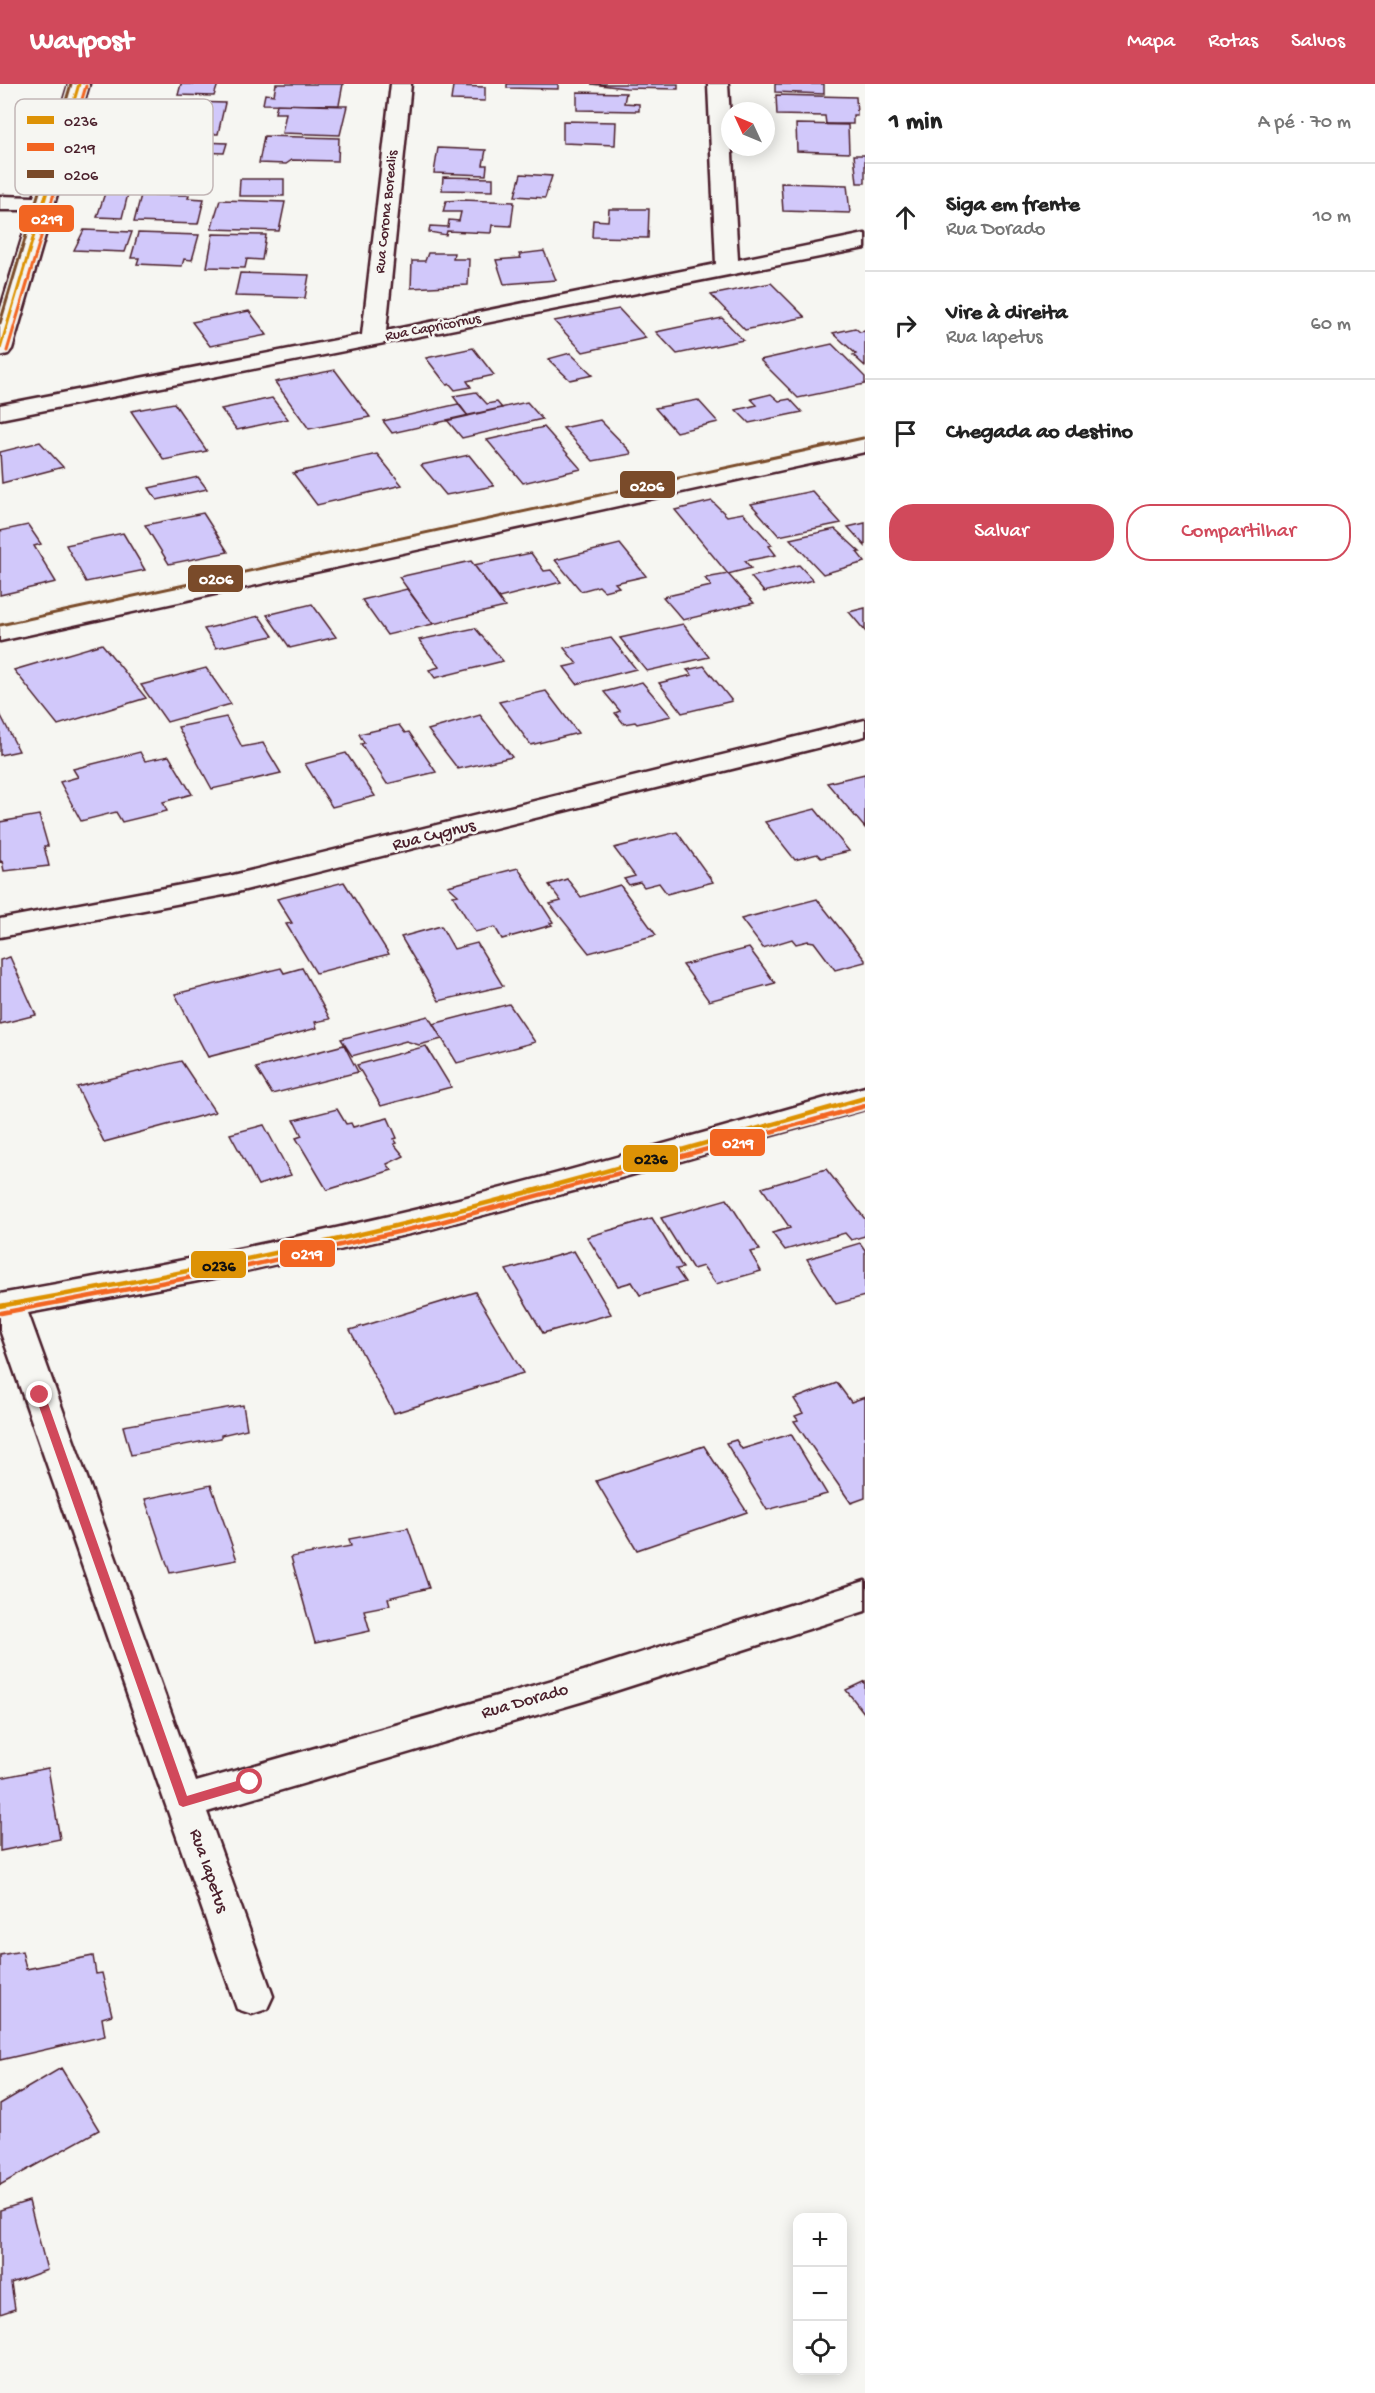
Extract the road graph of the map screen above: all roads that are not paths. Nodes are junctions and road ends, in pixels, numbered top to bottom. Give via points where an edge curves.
1 (79, 84) edge
2 (401, 84) edge
3 (718, 84) edge
4 (74, 99) edge
5 (46, 195) edge
6 (0, 203) edge
7 (43, 204) junction
8 (855, 243) edge
9 (865, 262) edge
10 (727, 269) junction
11 (373, 340) junction
12 (0, 349) edge
13 (0, 412) edge
14 (865, 445) edge
15 (0, 633) edge
16 (865, 728) edge
17 (0, 928) edge
18 (865, 1098) edge
19 (4, 1305) edge
20 (865, 1596) edge
21 (183, 1802) junction
22 (252, 1996) dead end

1 - 4 street
2 - 11 street, Rua Corona Borealis
3 - 10 street
5 - 7 street
6 - 7 street
7 - 12 street
8 - 9 street
8 - 10 street, Rua Capricornus
10 - 11 street, Rua Capricornus
11 - 13 street, Rua Capricornus
14 - 15 street
16 - 17 street, Rua Cygnus via 229,885
18 - 19 street via 592,1176 426,1218
19 - 21 street, Rua Iapetus
20 - 21 street, Rua Dorado via 595,1682
21 - 22 street, Rua Iapetus

